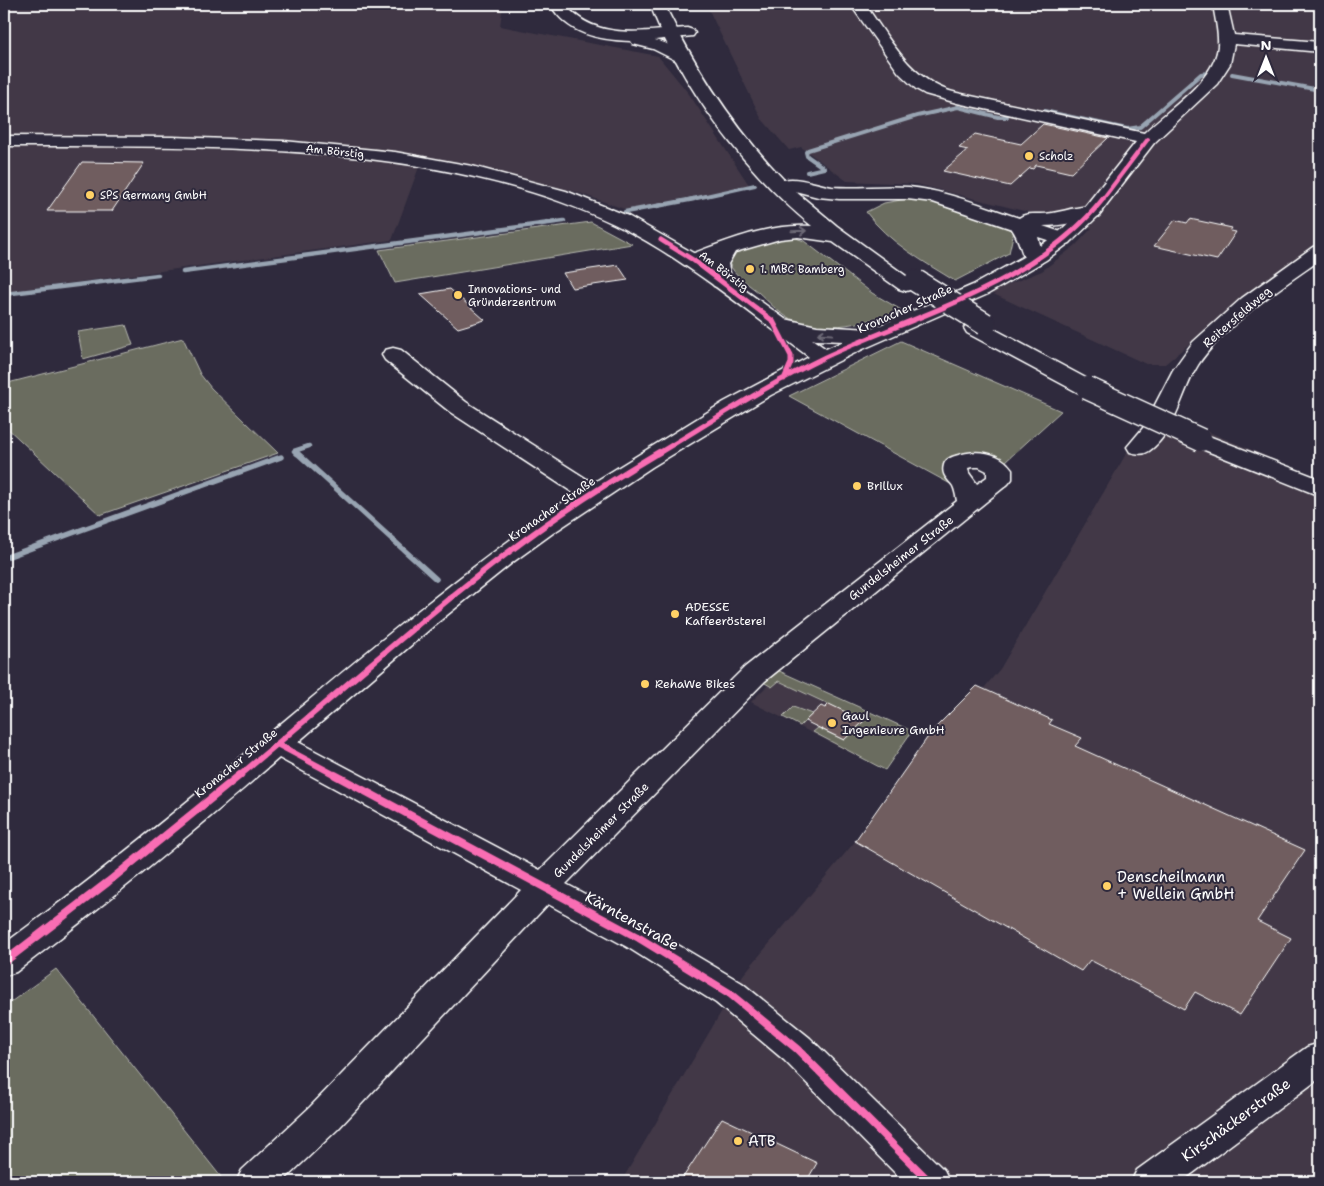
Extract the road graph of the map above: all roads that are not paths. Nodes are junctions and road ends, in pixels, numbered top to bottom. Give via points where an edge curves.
1 (557, 4) edge
2 (857, 4) edge
3 (1220, 4) edge
4 (663, 7) edge
5 (679, 33) junction
6 (611, 34) junction
7 (1228, 40) junction
8 (1320, 47) edge
9 (683, 58) junction
10 (1148, 139) junction
11 (4, 140) edge
12 (787, 187) junction
13 (890, 193) junction
14 (1092, 212) junction
15 (1011, 221) junction
16 (843, 226) junction
17 (1064, 239) junction
18 (726, 249) junction
19 (1320, 252) edge
20 (687, 257) junction
21 (1034, 259) junction
22 (721, 282) junction
23 (773, 321) junction
24 (874, 334) junction
25 (420, 348) dead end
26 (824, 358) junction
27 (784, 378) junction
28 (1203, 436) junction
29 (1139, 447) dead end
30 (1320, 478) edge
31 (1320, 488) edge
32 (592, 494) junction
33 (970, 504) dead end
34 (277, 744) junction
35 (543, 888) junction
36 (4, 962) edge
37 (1320, 1058) edge
38 (256, 1182) edge
39 (930, 1182) edge
40 (1151, 1182) edge

1 - 6 main road via 570,22 582,29
2 - 10 main road via 908,72 932,91
3 - 7 main road
4 - 5 main road
4 - 6 main road via 656,21 644,28
5 - 6 main road
5 - 9 main road
5 - 12 main road via 750,140
6 - 9 main road via 658,46
7 - 8 main road
7 - 10 main road, Kronacher Straße via 1214,78
9 - 12 main road via 740,141
10 - 14 main road, Kronacher Straße
11 - 20 main road, Am Börstig via 257,145 335,150 418,161 490,176 571,200 620,219
12 - 13 main road via 839,194
12 - 16 main road
12 - 20 main road via 783,207 774,221
13 - 15 main road via 936,197
13 - 16 main road via 857,203
14 - 15 main road via 1054,220
14 - 17 main road, Kronacher Straße
15 - 17 main road
15 - 21 main road via 1028,236
18 -> 16 main road via 759,237
16 - 28 main road, bridge via 911,283 980,326 1091,385
17 - 21 main road, Kronacher Straße
18 - 20 main road
18 - 22 main road via 718,264
19 - 29 main road, Reitersfeldweg via 1266,291 1209,339 1190,361 1154,431
20 - 22 main road, Am Börstig
21 - 24 main road, Kronacher Straße via 977,290
22 - 23 main road, Am Börstig
24 -> 23 main road via 816,333
23 - 26 main road, Am Börstig
23 - 27 main road via 791,356
24 - 26 main road, Kronacher Straße
25 - 32 main road, Kronacher Straße via 394,356 458,407
26 - 27 main road, Kronacher Straße
27 - 32 main road, Kronacher Straße
28 - 30 main road
28 - 31 main road
32 - 34 main road, Kronacher Straße via 447,599
33 - 35 main road, Gundelsheimer Straße via 776,656 720,708
34 - 35 main road, Kärntenstraße
34 - 36 main road, Kronacher Straße via 110,881
35 - 38 main road, Gundelsheimer Straße via 324,1118
35 - 39 main road, Kärntenstraße via 640,938 729,993 797,1049
37 - 40 main road, Kirschäckerstraße

